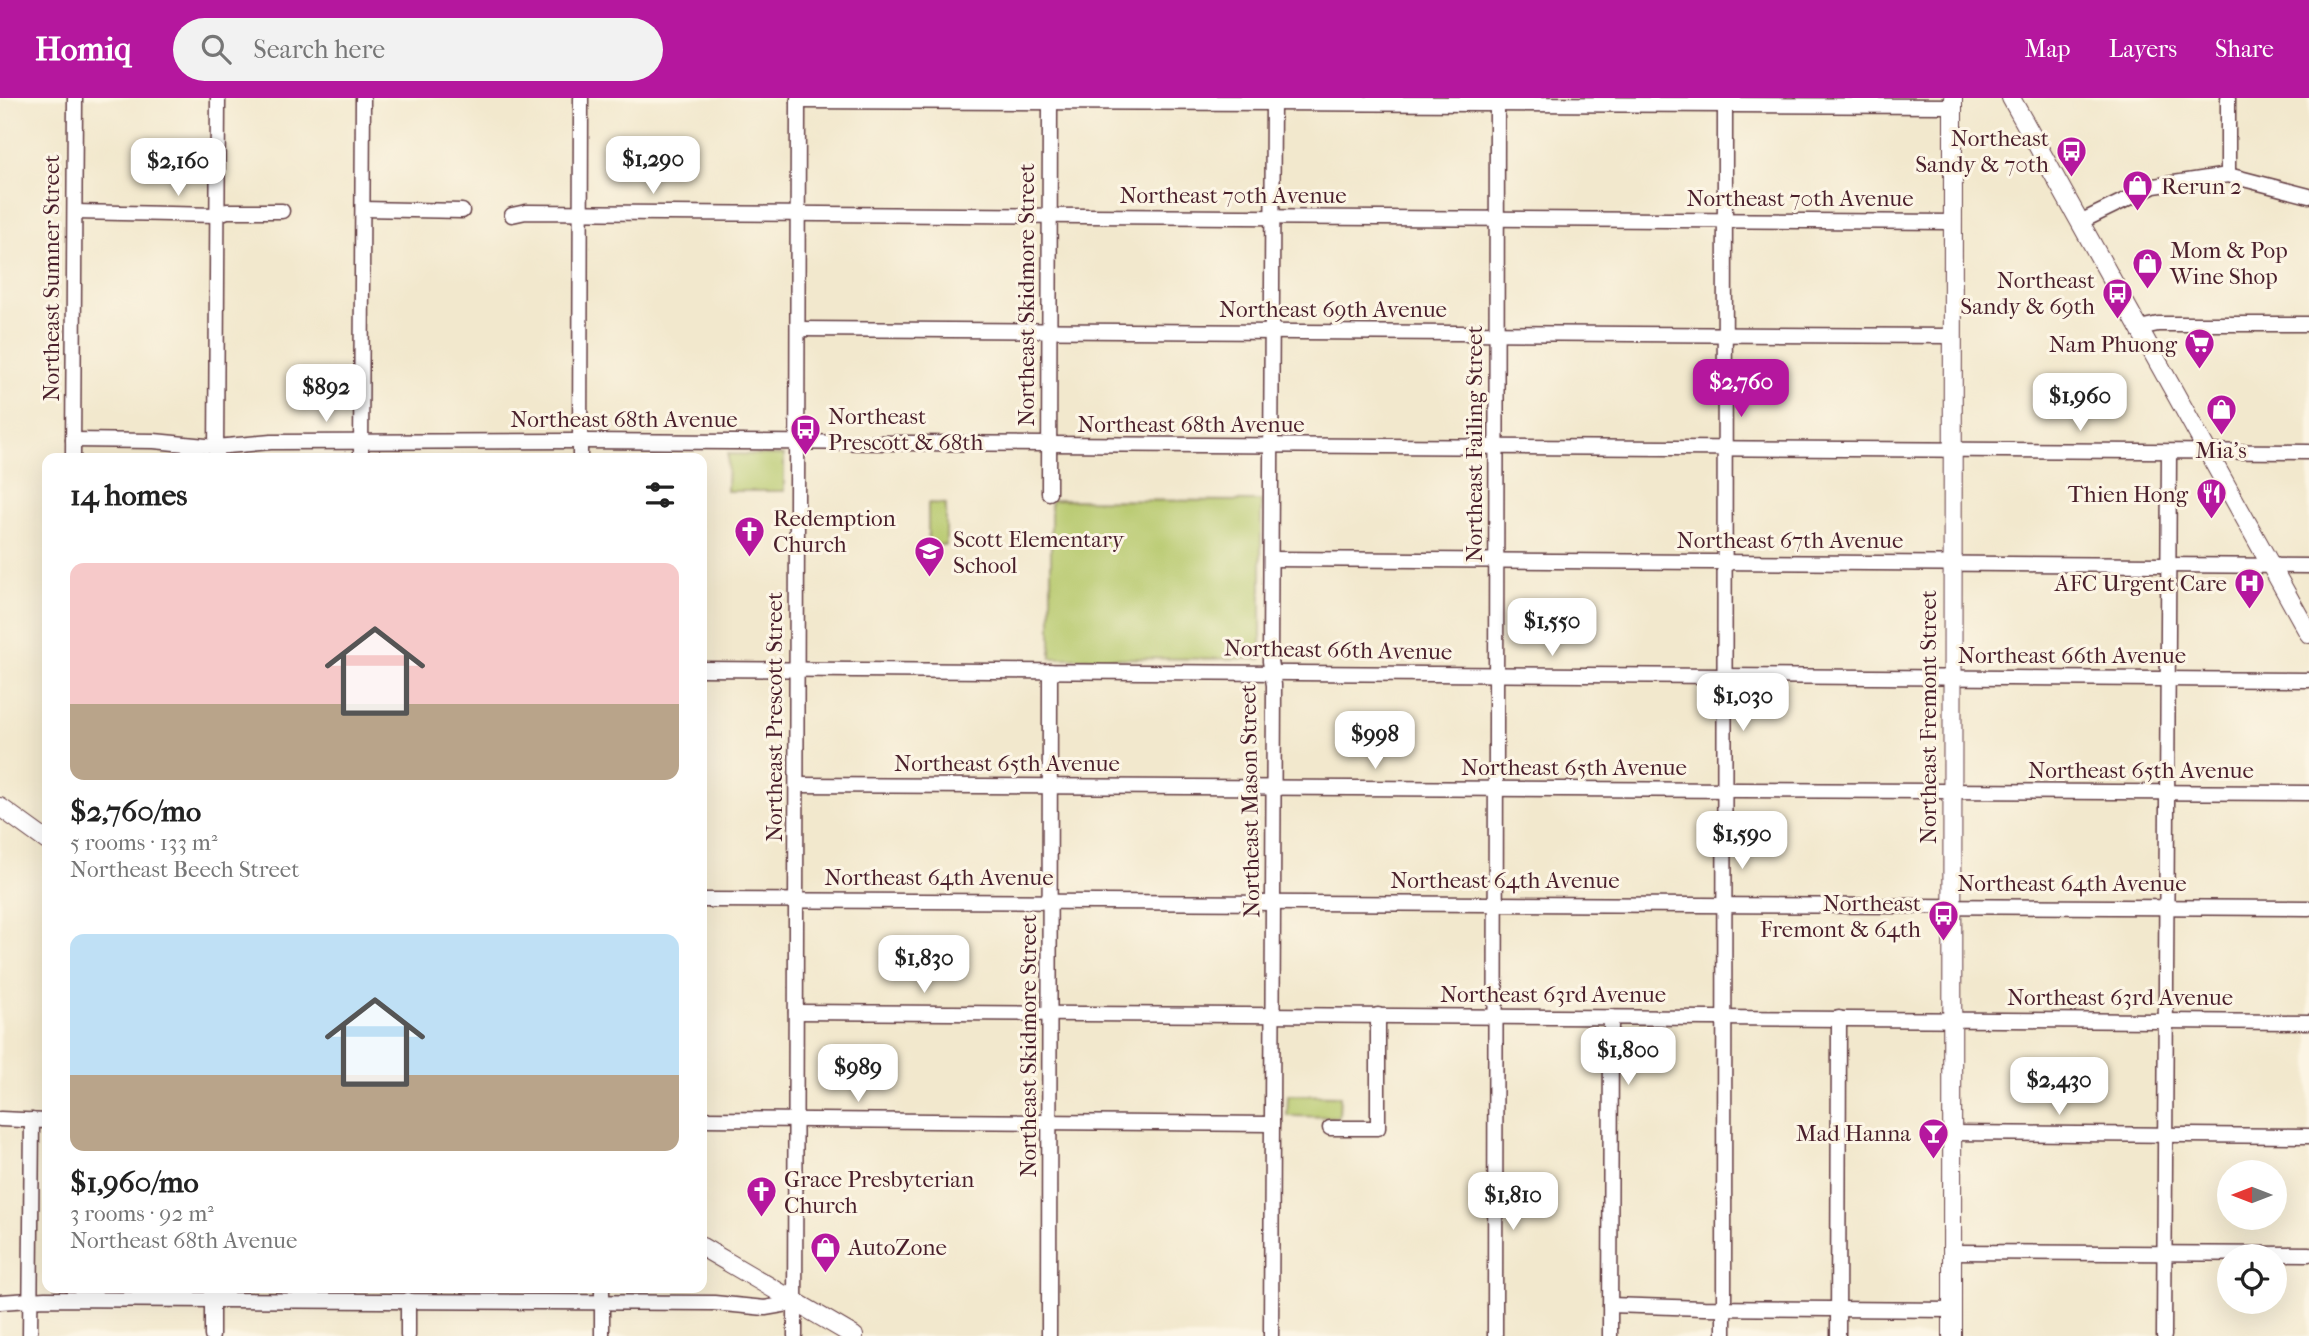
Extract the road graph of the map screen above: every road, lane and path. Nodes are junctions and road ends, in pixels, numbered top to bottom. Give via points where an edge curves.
1 (75, 98) edge
2 (218, 98) edge
3 (363, 98) edge
4 (581, 98) edge
5 (2011, 98) edge
6 (2228, 98) edge
7 (798, 99) edge
8 (1050, 100) edge
9 (1273, 101) edge
10 (1497, 102) edge
11 (1725, 102) edge
12 (1953, 102) edge
13 (2228, 174) junction
14 (2309, 196) edge
15 (363, 209) junction
16 (282, 211) dead end
17 (462, 211) dead end
18 (75, 212) junction
19 (581, 213) junction
20 (217, 215) junction
21 (512, 215) dead end
22 (798, 215) junction
23 (1050, 216) junction
24 (1274, 218) junction
25 (1497, 219) junction
26 (1725, 220) junction
27 (1953, 222) junction
28 (2080, 222) junction
29 (2309, 324) edge
30 (2139, 328) junction
31 (798, 329) junction
32 (1050, 330) junction
33 (1274, 332) junction
34 (1496, 332) junction
35 (1725, 334) junction
36 (1953, 335) junction
37 (73, 440) junction
38 (580, 441) junction
39 (360, 442) junction
40 (797, 443) junction
41 (1048, 446) junction
42 (1274, 447) junction
43 (1496, 447) junction
44 (1724, 449) junction
45 (1953, 449) junction
46 (2207, 451) junction
47 (2169, 452) junction
48 (2309, 452) edge
49 (73, 453) edge
50 (216, 453) edge
51 (360, 453) edge
52 (580, 453) edge
53 (1049, 493) dead end
54 (1271, 559) junction
55 (1497, 561) junction
56 (1724, 563) junction
57 (1953, 564) junction
58 (2168, 564) junction
59 (2271, 566) junction
60 (2309, 566) edge
61 (2309, 634) edge
62 (707, 669) edge
63 (797, 669) junction
64 (1050, 671) junction
65 (1272, 672) junction
66 (1497, 675) junction
67 (1725, 676) junction
68 (1952, 677) junction
69 (2168, 678) junction
70 (2309, 680) edge
71 (797, 785) junction
72 (1050, 786) junction
73 (1273, 788) junction
74 (1497, 789) junction
75 (1725, 790) junction
76 (1952, 792) junction
77 (2167, 793) junction
78 (2309, 793) edge
79 (0, 807) edge
80 (42, 837) edge
81 (797, 898) junction
82 (707, 900) edge
83 (1051, 900) junction
84 (1274, 902) junction
85 (1497, 903) junction
86 (1725, 904) junction
87 (1953, 905) junction
88 (2166, 906) junction
89 (2309, 908) edge
90 (796, 1012) junction
91 (1051, 1014) junction
92 (1275, 1015) junction
93 (1378, 1015) junction
94 (1497, 1016) junction
95 (1611, 1017) junction
96 (1725, 1018) junction
97 (1839, 1018) junction
98 (1953, 1019) junction
99 (2166, 1021) junction
100 (2309, 1022) edge
101 (0, 1119) edge
102 (707, 1119) edge
103 (32, 1120) junction
104 (42, 1121) edge
105 (796, 1121) junction
106 (1051, 1122) junction
107 (1272, 1124) junction
108 (1330, 1128) dead end
109 (1953, 1133) junction
110 (2165, 1135) junction
111 (2309, 1136) edge
112 (707, 1250) edge
113 (1952, 1252) junction
114 (2164, 1253) junction
115 (2309, 1254) edge
116 (212, 1293) edge
117 (602, 1295) edge
118 (30, 1300) junction
119 (408, 1300) junction
120 (0, 1302) edge
121 (794, 1303) junction
122 (1610, 1305) junction
123 (1724, 1308) junction
124 (1838, 1308) junction
125 (1952, 1310) junction
126 (30, 1336) edge
127 (212, 1336) edge
128 (408, 1336) edge
129 (601, 1336) edge
130 (794, 1336) edge
131 (854, 1336) edge
132 (1049, 1336) edge
133 (1271, 1336) edge
134 (1495, 1336) edge
135 (1609, 1336) edge
136 (1724, 1336) edge
137 (1838, 1336) edge
138 (1951, 1336) edge
139 (2164, 1336) edge

1 - 18 street, Northeast Sumner Street
2 - 20 street
3 - 15 street
4 - 19 street
5 - 28 main road
6 - 13 street
7 - 8 street
7 - 22 street, Northeast Prescott Street
8 - 9 street
8 - 23 street, Northeast Skidmore Street
9 - 10 street
9 - 24 street, Northeast Mason Street
10 - 11 street
10 - 25 street, Northeast Failing Street
11 - 12 street
11 - 26 street
12 - 27 main road, Northeast Fremont Street
13 - 14 street
13 - 28 street via 2154,186
15 - 17 street
15 - 39 street
16 - 20 street
18 - 20 street
18 - 37 street, Northeast Sumner Street
19 - 21 street, Northeast 70th Avenue
19 - 22 street, Northeast 70th Avenue
19 - 38 street
20 - 50 street
22 - 23 street, Northeast 70th Avenue
22 - 31 street, Northeast Prescott Street
23 - 24 street, Northeast 70th Avenue
23 - 32 street, Northeast Skidmore Street
24 - 25 street, Northeast 70th Avenue
24 - 33 street, Northeast Mason Street
25 - 26 street, Northeast 70th Avenue
25 - 34 street, Northeast Failing Street
26 - 27 street, Northeast 70th Avenue
26 - 35 street
27 - 36 main road, Northeast Fremont Street
28 - 30 main road
29 - 30 street via 2158,324
30 - 46 main road
31 - 32 street, Northeast 69th Avenue
31 - 40 street, Northeast Prescott Street
32 - 33 street, Northeast 69th Avenue
32 - 41 street, Northeast Skidmore Street
33 - 34 street, Northeast 69th Avenue
33 - 42 street, Northeast Mason Street
34 - 35 street, Northeast 69th Avenue
34 - 43 street, Northeast Failing Street
35 - 36 street, Northeast 69th Avenue
35 - 44 street
36 - 45 main road, Northeast Fremont Street
37 - 49 street, Northeast Sumner Street
37 - 50 street, Northeast 68th Avenue via 154,441
38 - 39 street, Northeast 68th Avenue
38 - 40 street, Northeast 68th Avenue
38 - 52 street
39 - 50 street, Northeast 68th Avenue via 271,442
39 - 51 street
40 - 41 street, Northeast 68th Avenue
40 - 63 street, Northeast Prescott Street
41 - 42 street, Northeast 68th Avenue
41 - 53 street, Northeast Skidmore Street
42 - 43 street, Northeast 68th Avenue
42 - 54 street, Northeast Mason Street
43 - 44 street, Northeast 68th Avenue
43 - 55 street, Northeast Failing Street
44 - 45 street, Northeast 68th Avenue
44 - 56 street
45 - 47 street, Northeast 68th Avenue
45 - 57 main road, Northeast Fremont Street
46 - 47 street, Northeast 68th Avenue
46 - 48 street, Northeast 68th Avenue
46 - 59 main road
47 - 58 street
54 - 55 street, Northeast 67th Avenue
54 - 65 street, Northeast Mason Street
55 - 56 street, Northeast 67th Avenue
55 - 66 street, Northeast Failing Street
56 - 57 street, Northeast 67th Avenue
56 - 67 street
57 - 58 street, Northeast 67th Avenue
57 - 68 main road, Northeast Fremont Street
58 - 59 street, Northeast 67th Avenue
58 - 69 street
59 - 60 street, Northeast 67th Avenue
59 - 61 main road
62 - 63 street, Northeast 66th Avenue
63 - 64 street, Northeast 66th Avenue
63 - 71 street, Northeast Prescott Street
64 - 65 street, Northeast 66th Avenue
64 - 72 street, Northeast Skidmore Street
65 - 66 street, Northeast 66th Avenue
65 - 73 street, Northeast Mason Street
66 - 67 street, Northeast 66th Avenue
66 - 74 street, Northeast Failing Street
67 - 68 street, Northeast 66th Avenue
67 - 75 street
68 - 69 street, Northeast 66th Avenue
68 - 76 main road, Northeast Fremont Street
69 - 70 street, Northeast 66th Avenue
69 - 77 street
71 - 72 street, Northeast 65th Avenue
71 - 81 street, Northeast Prescott Street
72 - 73 street, Northeast 65th Avenue
72 - 83 street, Northeast Skidmore Street
73 - 74 street, Northeast 65th Avenue
73 - 84 street, Northeast Mason Street
74 - 75 street, Northeast 65th Avenue
74 - 85 street, Northeast Failing Street
75 - 76 street, Northeast 65th Avenue
75 - 86 street
76 - 77 street, Northeast 65th Avenue
76 - 87 main road, Northeast Fremont Street
77 - 78 street, Northeast 65th Avenue
77 - 88 street
79 - 80 main road
81 - 82 street, Northeast 64th Avenue
81 - 83 street, Northeast 64th Avenue
81 - 90 street, Northeast Prescott Street
83 - 84 street, Northeast 64th Avenue
83 - 91 street, Northeast Skidmore Street
84 - 85 street, Northeast 64th Avenue
84 - 92 street, Northeast Mason Street
85 - 86 street, Northeast 64th Avenue
85 - 94 street, Northeast Failing Street
86 - 87 street, Northeast 64th Avenue
86 - 96 street
87 - 88 street, Northeast 64th Avenue
87 - 98 main road, Northeast Fremont Street
88 - 89 street, Northeast 64th Avenue
88 - 99 street
90 - 91 street, Northeast 63rd Avenue
90 - 105 street, Northeast Prescott Street
91 - 92 street, Northeast 63rd Avenue
91 - 106 street, Northeast Skidmore Street
92 - 93 street, Northeast 63rd Avenue
92 - 107 street, Northeast Mason Street
93 - 94 street, Northeast 63rd Avenue
93 - 108 street via 1378,1128
94 - 95 street, Northeast 63rd Avenue
94 - 134 street, Northeast Failing Street
95 - 96 street, Northeast 63rd Avenue
95 - 122 street
96 - 97 street, Northeast 63rd Avenue
96 - 123 street
97 - 98 street, Northeast 63rd Avenue
97 - 124 street
98 - 99 street, Northeast 63rd Avenue
98 - 109 main road, Northeast Fremont Street
99 - 100 street, Northeast 63rd Avenue
99 - 110 street
101 - 103 street
102 - 105 street
103 - 104 street
103 - 118 street
105 - 106 street
105 - 121 street, Northeast Prescott Street
106 - 107 street
106 - 132 street, Northeast Skidmore Street
107 - 133 street, Northeast Mason Street
109 - 110 street
109 - 113 main road, Northeast Fremont Street
110 - 111 street
110 - 114 street
112 - 121 main road
113 - 114 street
113 - 125 main road, Northeast Fremont Street
114 - 115 street
114 - 139 street
116 - 118 street
116 - 119 street
116 - 127 street
117 - 119 street
117 - 121 street via 765,1308
117 - 129 street
118 - 120 street
118 - 126 street
119 - 128 street
121 - 130 street, Northeast Prescott Street
121 - 131 main road
122 - 123 street
122 - 135 street
123 - 124 street
123 - 136 street
124 - 125 street
124 - 137 street
125 - 138 main road, Northeast Fremont Street

